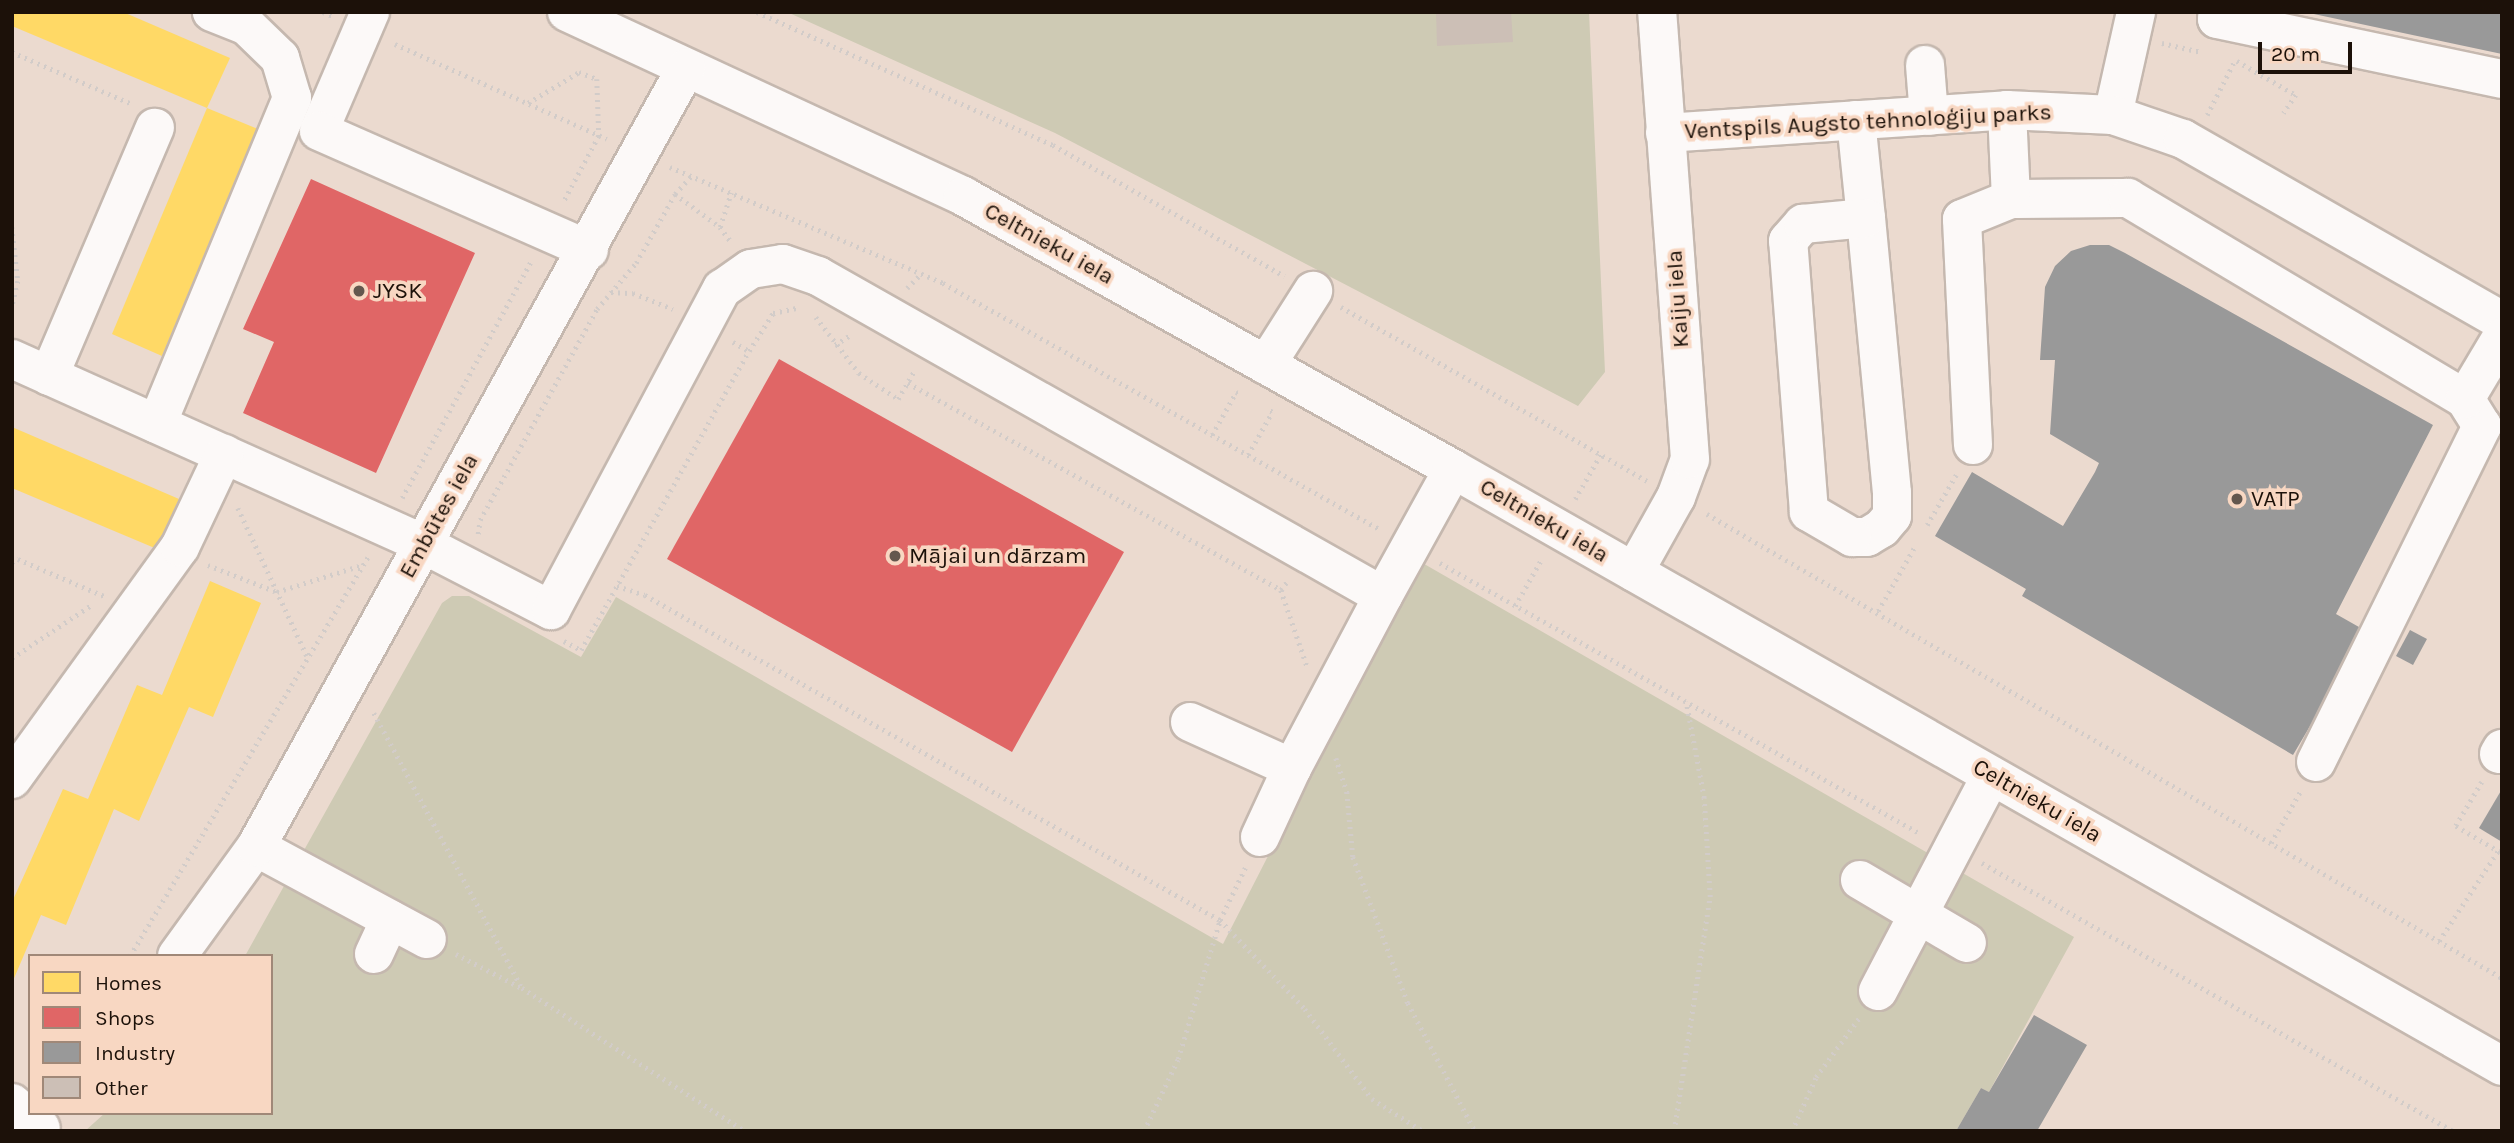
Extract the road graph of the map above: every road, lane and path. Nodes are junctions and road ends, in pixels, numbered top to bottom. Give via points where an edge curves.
1 (212, 12) edge
2 (370, 12) edge
3 (567, 12) edge
4 (757, 12) edge
5 (1657, 12) edge
6 (2136, 12) edge
7 (2219, 12) edge
8 (2158, 42) dead end
9 (12, 52) edge
10 (2209, 54) dead end
11 (2222, 57) dead end
12 (2235, 60) junction
13 (1925, 65) dead end
14 (686, 68) junction
15 (2502, 79) edge
16 (528, 103) dead end
17 (2007, 110) junction
18 (2284, 113) dead end
19 (2113, 115) junction
20 (1929, 116) junction
21 (1856, 120) junction
22 (2203, 122) dead end
23 (155, 128) joint
24 (1665, 133) junction
25 (599, 136) dead end
26 (691, 176) dead end
27 (731, 193) dead end
28 (2011, 199) junction
29 (1866, 218) junction
30 (12, 227) edge
31 (720, 227) dead end
32 (589, 250) junction
33 (1312, 291) junction
34 (12, 308) edge
35 (804, 310) dead end
36 (812, 311) dead end
37 (2502, 321) edge
38 (2502, 337) edge
39 (932, 340) junction
40 (12, 359) edge
41 (1266, 365) junction
42 (49, 376) junction
43 (908, 383) junction
44 (1248, 398) dead end
45 (2465, 400) junction
46 (1260, 405) dead end
47 (157, 424) junction
48 (1212, 435) dead end
49 (1973, 445) dead end
50 (224, 454) junction
51 (1601, 454) junction
52 (1248, 455) dead end
53 (1453, 469) junction
54 (1676, 497) junction
55 (1574, 501) dead end
56 (236, 505) dead end
57 (423, 544) junction
58 (1548, 547) dead end
59 (1305, 551) junction
60 (12, 562) edge
61 (208, 565) dead end
62 (363, 565) dead end
63 (474, 570) junction
64 (1634, 572) junction
65 (617, 586) junction
66 (1282, 590) junction
67 (277, 592) junction
68 (106, 596) dead end
69 (1383, 596) junction
70 (1515, 606) dead end
71 (558, 638) dead end
72 (307, 656) dead end
73 (1686, 702) dead end
74 (1322, 711) junction
75 (374, 713) dead end
76 (1190, 722) dead end
77 (2501, 751) edge
78 (2316, 762) joint
79 (1292, 768) junction
80 (1992, 776) junction
81 (12, 779) edge
82 (1260, 837) joint
83 (2271, 843) junction
84 (256, 847) junction
85 (2500, 852) edge
86 (1860, 880) dead end
87 (1919, 915) junction
88 (390, 919) junction
89 (1220, 920) junction
90 (427, 939) joint
91 (2439, 941) junction
92 (1967, 943) dead end
93 (178, 954) edge
94 (374, 954) dead end
95 (2502, 978) edge
96 (522, 988) junction
97 (1878, 991) joint
98 (2502, 1066) edge
99 (12, 1103) edge
100 (28, 1114) edge
101 (745, 1131) edge
102 (1143, 1131) edge
103 (1423, 1131) edge
104 (1475, 1131) edge
105 (1674, 1131) edge
106 (1792, 1131) edge

1 - 47 street via 247,26 279,58 292,98
2 - 32 street via 319,131
3 - 14 street, Celtnieku iela
4 - 33 path via 1053,145
5 - 24 street, Kaiju iela
6 - 19 street
7 - 15 street via 2217,19
8 - 10 path
9 - 23 path via 143,109
11 - 12 path
12 - 18 path via 2296,95
12 - 22 path
13 - 20 street
14 - 32 street, Embūtes iela
14 - 41 street, Celtnieku iela via 963,196
16 - 25 path via 579,72 591,76 597,79
17 - 19 street, Ventspils Augsto tehnoloģiju parks
17 - 20 street, Ventspils Augsto tehnoloģiju parks
17 - 28 street
19 - 37 street, Ventspils Augsto tehnoloģiju parks via 2183,139
20 - 21 street, Ventspils Augsto tehnoloģiju parks
21 - 24 street, Ventspils Augsto tehnoloģiju parks
21 - 29 street
23 - 42 street
24 - 54 street, Kaiju iela via 1690,459
26 - 63 path via 675,194 636,263 597,309 480,520 481,554
27 - 31 path
28 - 45 street via 2128,198
28 - 49 street via 1962,219
29 - 29 street via 1803,224 1788,241 1809,512 1852,537 1867,537 1892,516
30 - 34 path via 18,281
32 - 57 street, Embūtes iela
33 - 41 street
33 - 51 path
35 - 65 path via 786,307 773,313
36 - 43 path via 859,373 898,400
38 - 45 street
39 - 43 path
39 - 59 street
39 - 63 street via 818,276 782,264 751,269 722,289 551,610
40 - 42 street
41 - 53 street, Celtnieku iela
42 - 47 street
43 - 66 path
44 - 48 path via 1236,391
45 - 78 street via 2482,426
46 - 52 path via 1272,412
47 - 50 street
50 - 57 street
50 - 81 street via 180,547
51 - 54 path
51 - 55 path
53 - 64 street, Celtnieku iela
53 - 69 street
54 - 64 street, Kaiju iela
54 - 83 path
56 - 67 path
57 - 63 street
57 - 84 street, Embūtes iela
58 - 70 path
59 - 66 path
59 - 69 street
60 - 68 path via 18,559
61 - 67 path
62 - 67 path
64 - 80 street, Celtnieku iela
65 - 71 path via 581,650
65 - 89 path via 645,595
66 - 74 path
67 - 72 path
69 - 74 street
73 - 105 path via 1704,798 1710,897
74 - 79 street
74 - 104 path via 1347,792 1353,858 1409,1003
75 - 96 path
76 - 79 street
77 - 85 path via 2456,826
78 - 83 path
79 - 82 street
80 - 87 street
80 - 98 street, Celtnieku iela
82 - 89 path
83 - 91 path
84 - 88 street
84 - 93 street, Embūtes iela
85 - 91 path
86 - 87 street
87 - 92 street
87 - 97 street
88 - 90 street
88 - 94 street
89 - 102 path via 1178,1059
89 - 103 path via 1305,1009 1372,1099
90 - 96 path
91 - 95 path
96 - 101 path
97 - 106 path via 1816,1077
99 - 100 street

